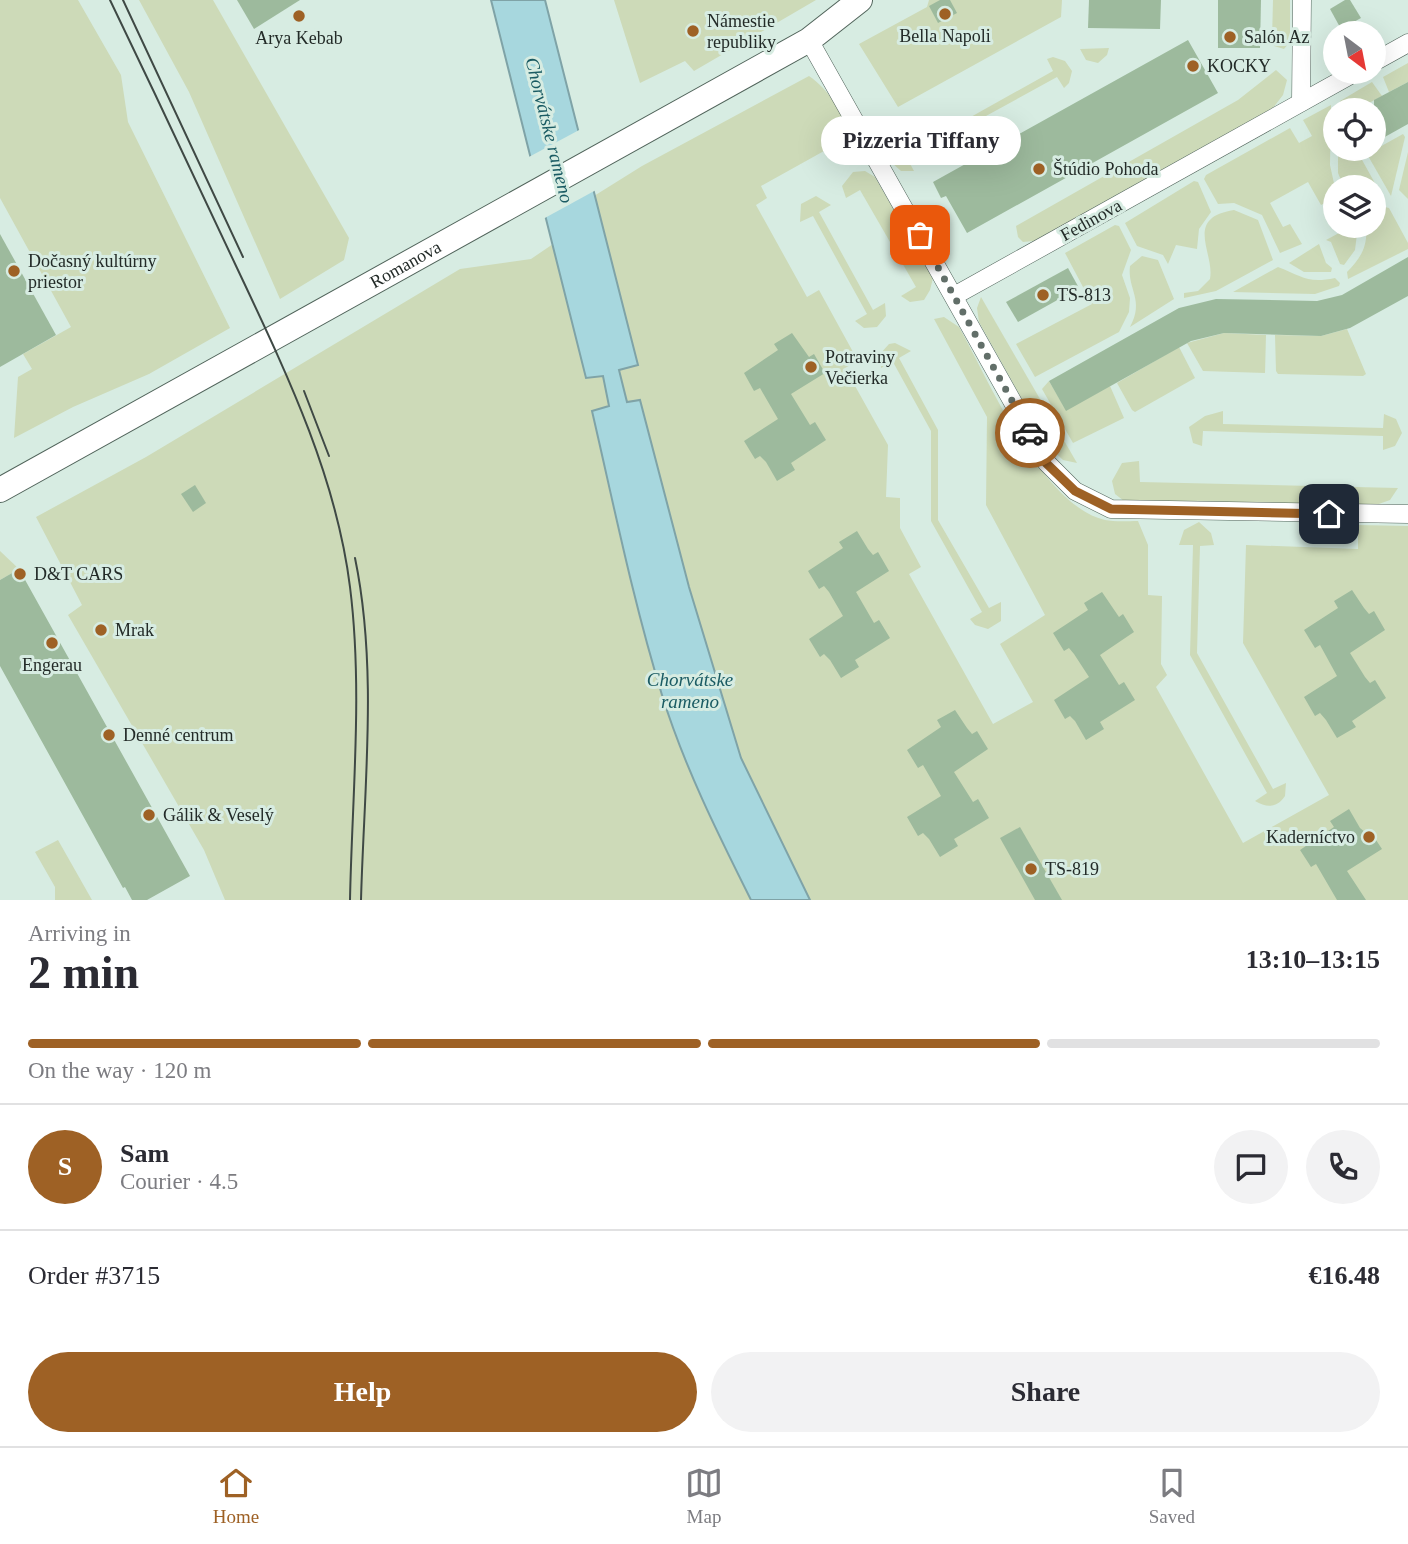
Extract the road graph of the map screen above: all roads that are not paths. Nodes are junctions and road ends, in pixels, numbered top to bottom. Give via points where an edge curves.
1 (860, 0) edge
2 (1302, 0) edge
3 (808, 40) junction
4 (1408, 43) edge
5 (1386, 55) edge
6 (1334, 84) edge
7 (1301, 102) junction
8 (954, 296) junction
9 (0, 490) edge
10 (1408, 514) edge

1 - 3 street, Romanova
2 - 7 street
3 - 8 street
3 - 9 street, Romanova
4 - 5 street
6 - 7 street, Fedinova
7 - 8 street, Fedinova
8 - 10 street via 1046,463 1075,491 1111,509

